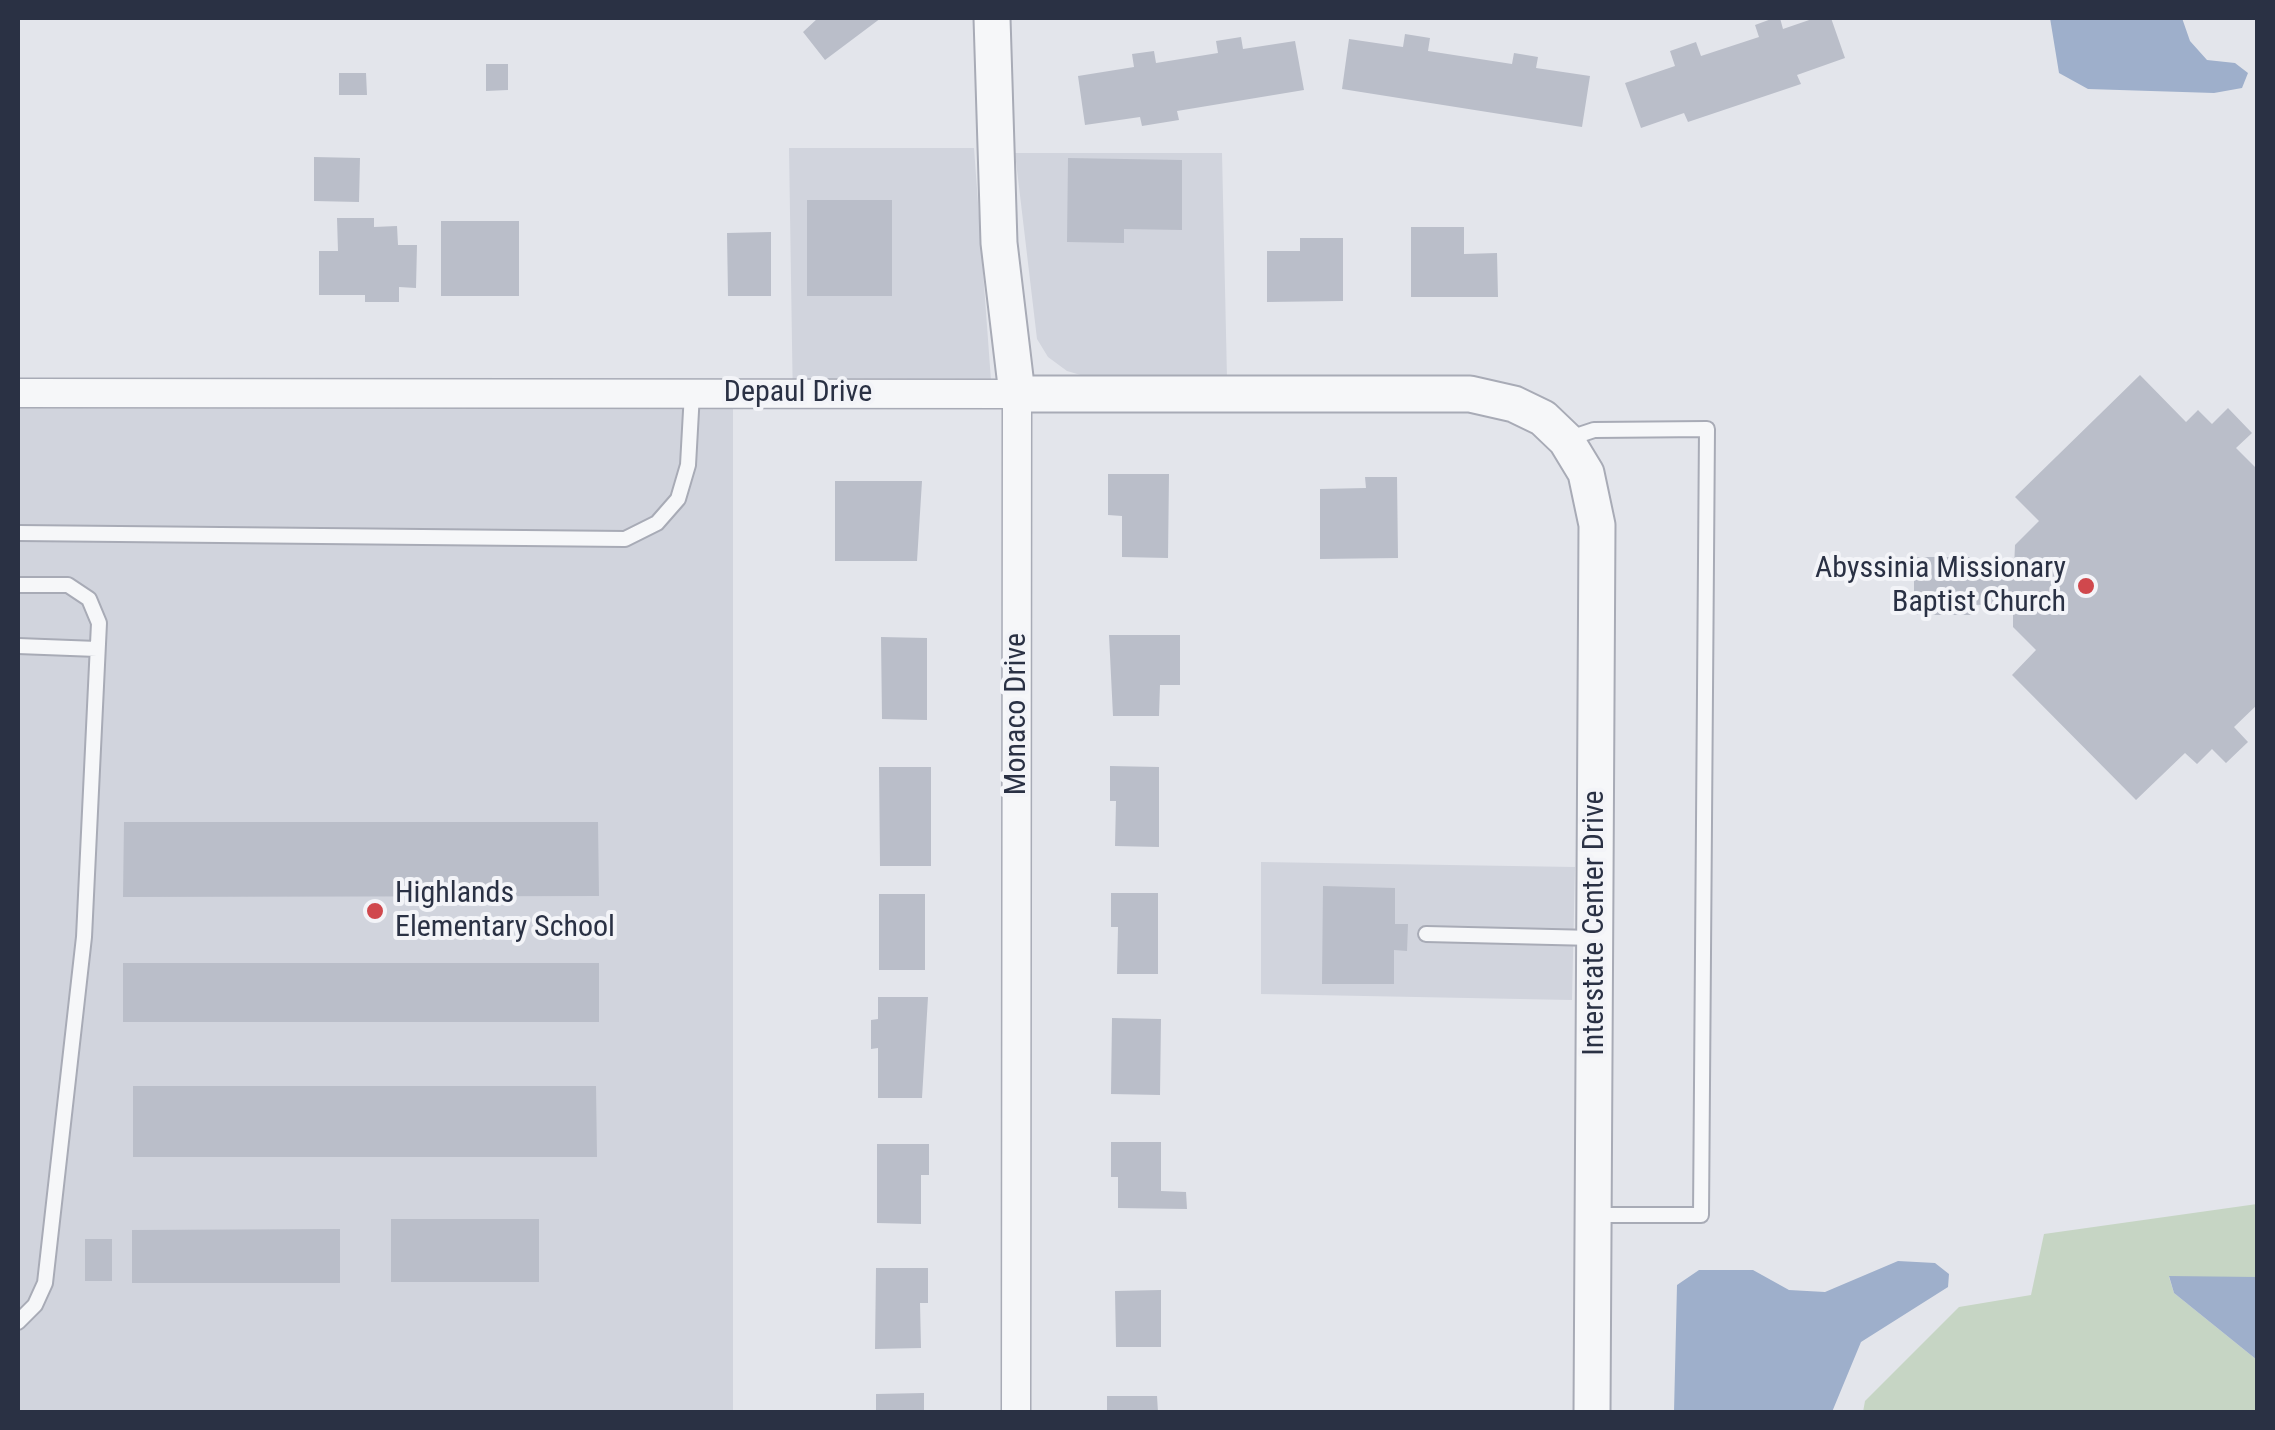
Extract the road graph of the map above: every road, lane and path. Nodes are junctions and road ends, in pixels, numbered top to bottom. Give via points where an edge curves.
1 (992, 18) edge
2 (18, 393) edge
3 (692, 393) junction
4 (1018, 394) junction
5 (1566, 440) junction
6 (18, 533) edge
7 (18, 584) edge
8 (18, 646) edge
9 (97, 649) junction
10 (1426, 934) dead end
11 (1595, 938) junction
12 (1594, 1215) junction
13 (18, 1322) edge
14 (1016, 1412) edge
15 (1592, 1412) edge

1 - 4 street, Monaco Drive via 999,243
2 - 3 street, Depaul Drive
3 - 4 street, Depaul Drive
3 - 6 lane via 688,465 678,500 657,523 626,539
4 - 5 street, Depaul Drive via 1470,394 1528,411
4 - 14 street, Monaco Drive
5 - 11 street, Interstate Center Drive via 1586,473 1597,525
5 - 12 lane via 1594,430 1707,429 1701,1215
7 - 9 lane via 68,586 89,599 99,623
8 - 9 lane
9 - 13 lane via 84,936 46,1282
10 - 11 lane
11 - 12 street, Interstate Center Drive
12 - 15 street, Interstate Center Drive

